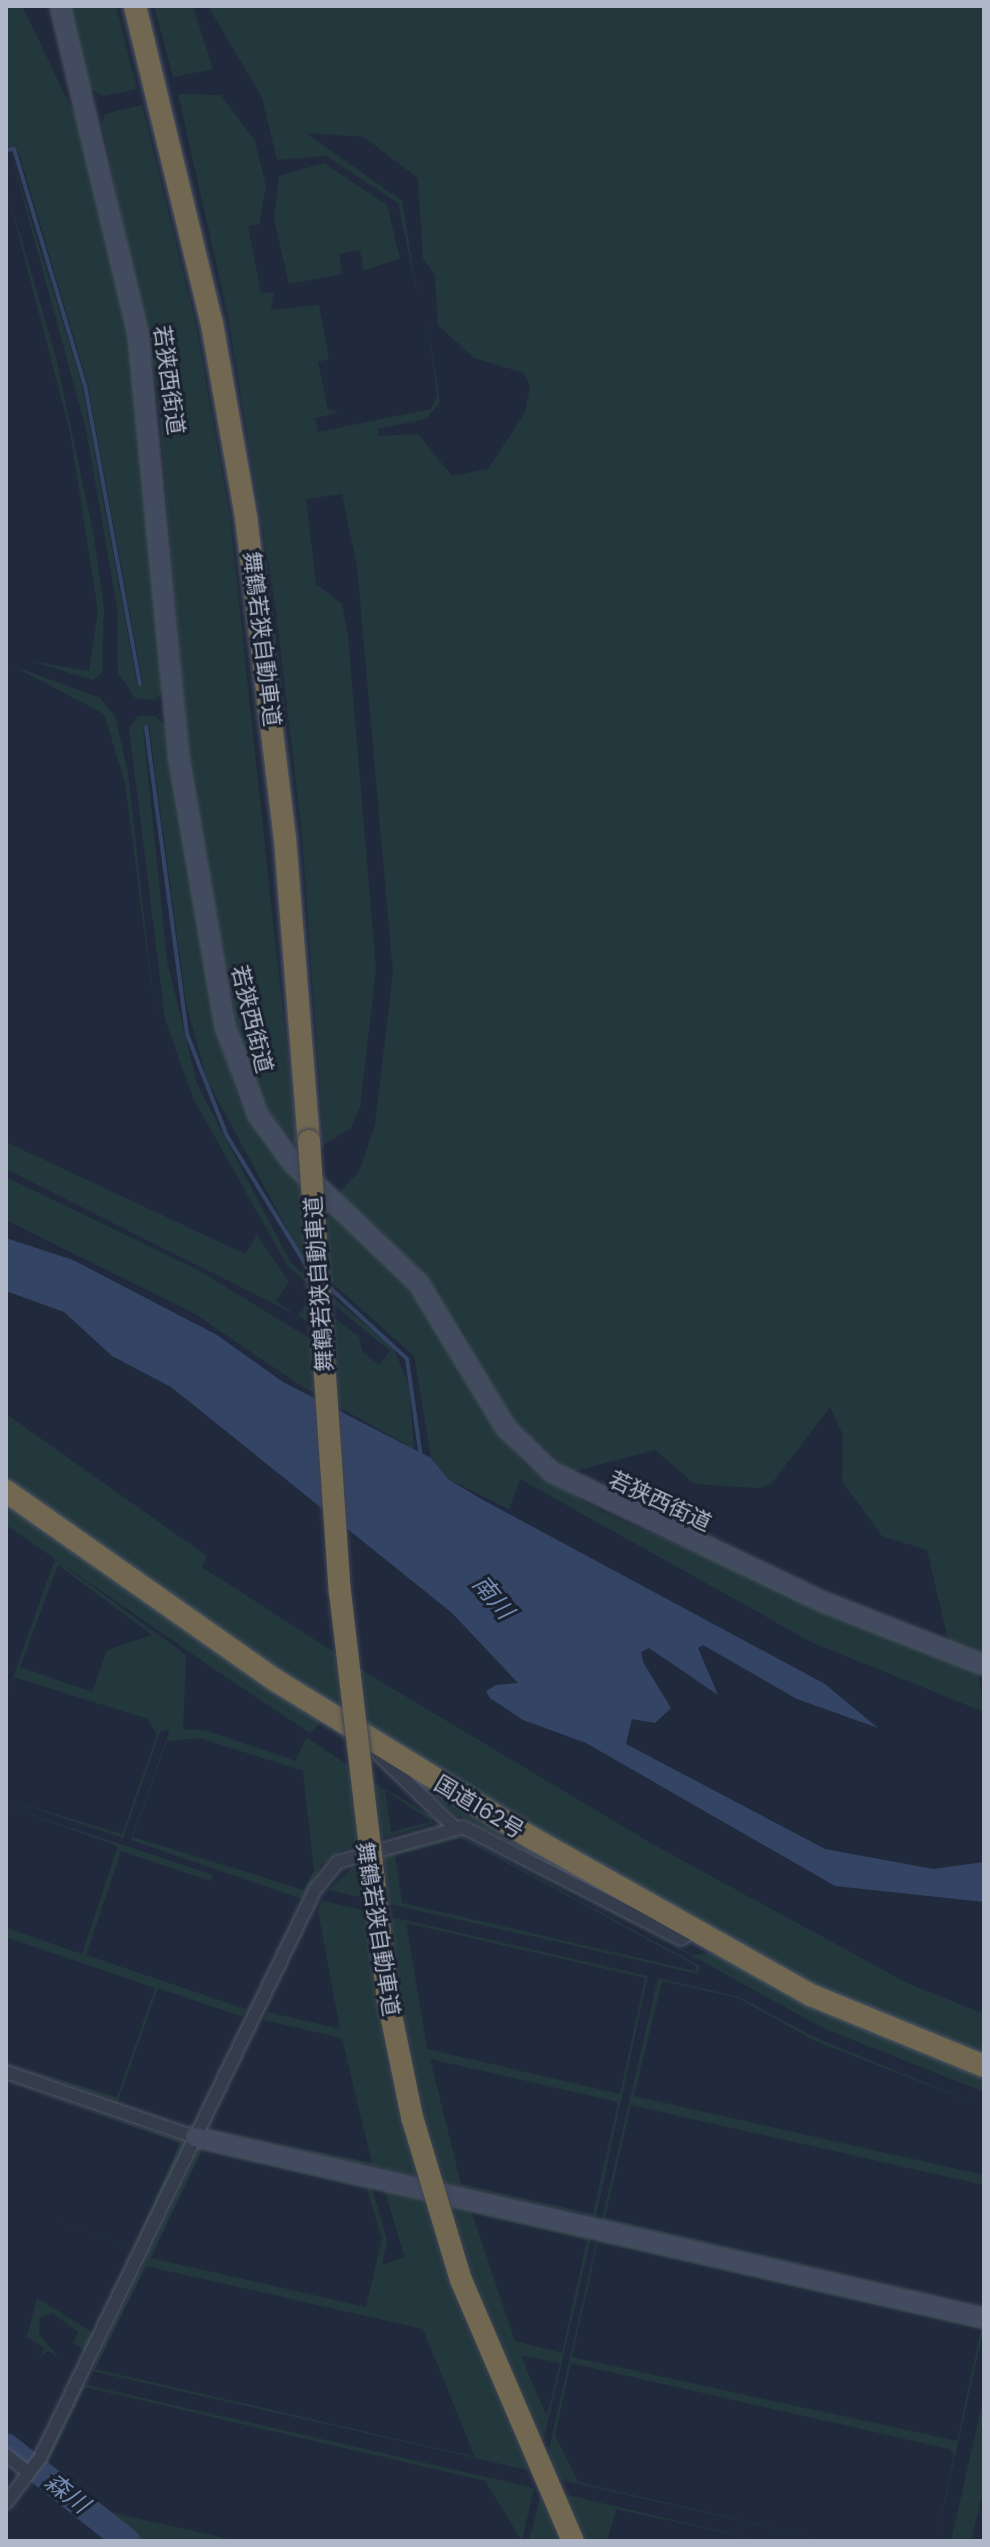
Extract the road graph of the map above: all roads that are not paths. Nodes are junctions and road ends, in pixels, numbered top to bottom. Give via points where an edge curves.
1 (60, 6) edge
2 (135, 6) edge
3 (6, 1491) edge
4 (984, 1665) edge
5 (368, 1741) junction
6 (453, 1826) junction
7 (693, 1930) junction
8 (984, 2066) edge
9 (6, 2072) edge
10 (195, 2137) junction
11 (984, 2318) edge
12 (6, 2455) edge
13 (32, 2469) junction
14 (6, 2503) edge
15 (573, 2541) edge

1 - 4 street, 若狭西街道 via 138,333 184,790 225,1026 258,1115 293,1163 419,1284 494,1411 543,1465 599,1500 753,1570
2 - 15 highway, 舞鶴若狭自動車道, bridge via 212,324 246,517 284,823 344,1639 387,1995 412,2117 461,2280
3 - 5 highway, 国道162号
5 - 6 street
5 - 7 highway, 国道162号
6 - 7 street via 681,1939
6 - 10 street via 369,1848 330,1869
7 - 8 highway, 国道162号 via 850,2015
9 - 10 street
10 - 11 street
10 - 13 street
12 - 13 street
13 - 14 street

